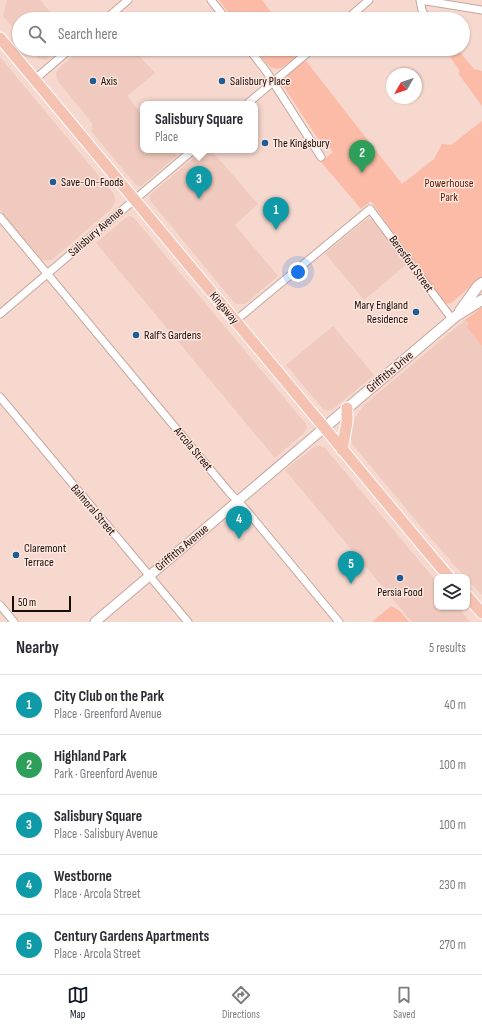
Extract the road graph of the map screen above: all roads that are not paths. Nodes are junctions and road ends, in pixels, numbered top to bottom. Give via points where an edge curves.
1 (128, 0) edge
2 (211, 0) edge
3 (369, 0) edge
4 (420, 0) edge
5 (482, 10) edge
6 (114, 12) edge
7 (220, 12) edge
8 (355, 12) edge
9 (423, 12) edge
10 (0, 38) edge
11 (12, 53) edge
12 (15, 56) edge
13 (62, 56) edge
14 (254, 56) edge
15 (304, 56) edge
16 (34, 80) junction
17 (272, 83) junction
18 (251, 101) edge
19 (189, 153) edge
20 (321, 157) dead end
21 (134, 200) junction
22 (0, 217) edge
23 (47, 274) junction
24 (482, 283) edge
25 (482, 300) edge
26 (0, 314) edge
27 (454, 318) junction
28 (235, 321) junction
29 (0, 397) edge
30 (347, 408) junction
31 (324, 428) junction
32 (342, 450) junction
33 (238, 501) junction
34 (447, 574) edge
35 (149, 575) junction
36 (470, 599) edge
37 (0, 605) edge
38 (482, 613) edge
39 (14, 622) edge
40 (95, 622) edge
41 (188, 622) edge
42 (339, 622) edge

1 - 6 street
2 - 7 street
3 - 8 street
4 - 5 street
4 - 9 street
10 - 11 main road, Kingsway
12 - 16 main road, Kingsway
13 - 16 street
14 - 17 street
15 - 17 street
16 - 21 main road, Kingsway
17 - 18 street
17 - 20 street
19 - 21 street, Salisbury Avenue
21 - 23 street, Salisbury Avenue
21 - 28 main road, Kingsway
22 - 23 street, Arcola Street
23 - 26 street, Salisbury Avenue
23 - 33 street, Arcola Street
24 - 27 main road, Griffiths Drive
25 - 27 main road, Griffiths Drive
27 - 28 street, Beresford Street via 370,209
27 - 30 main road, Griffiths Drive
28 - 31 main road, Kingsway
29 - 35 street, Balmoral Street
30 - 31 main road, Griffiths Drive
30 - 32 main road
31 - 32 main road, Kingsway
31 - 33 street, Griffiths Avenue
32 - 34 main road, Kingsway
33 - 35 street, Griffiths Avenue
33 - 42 street, Arcola Street
35 - 40 street, Griffiths Avenue
35 - 41 street, Balmoral Street
36 - 38 main road
37 - 39 street

